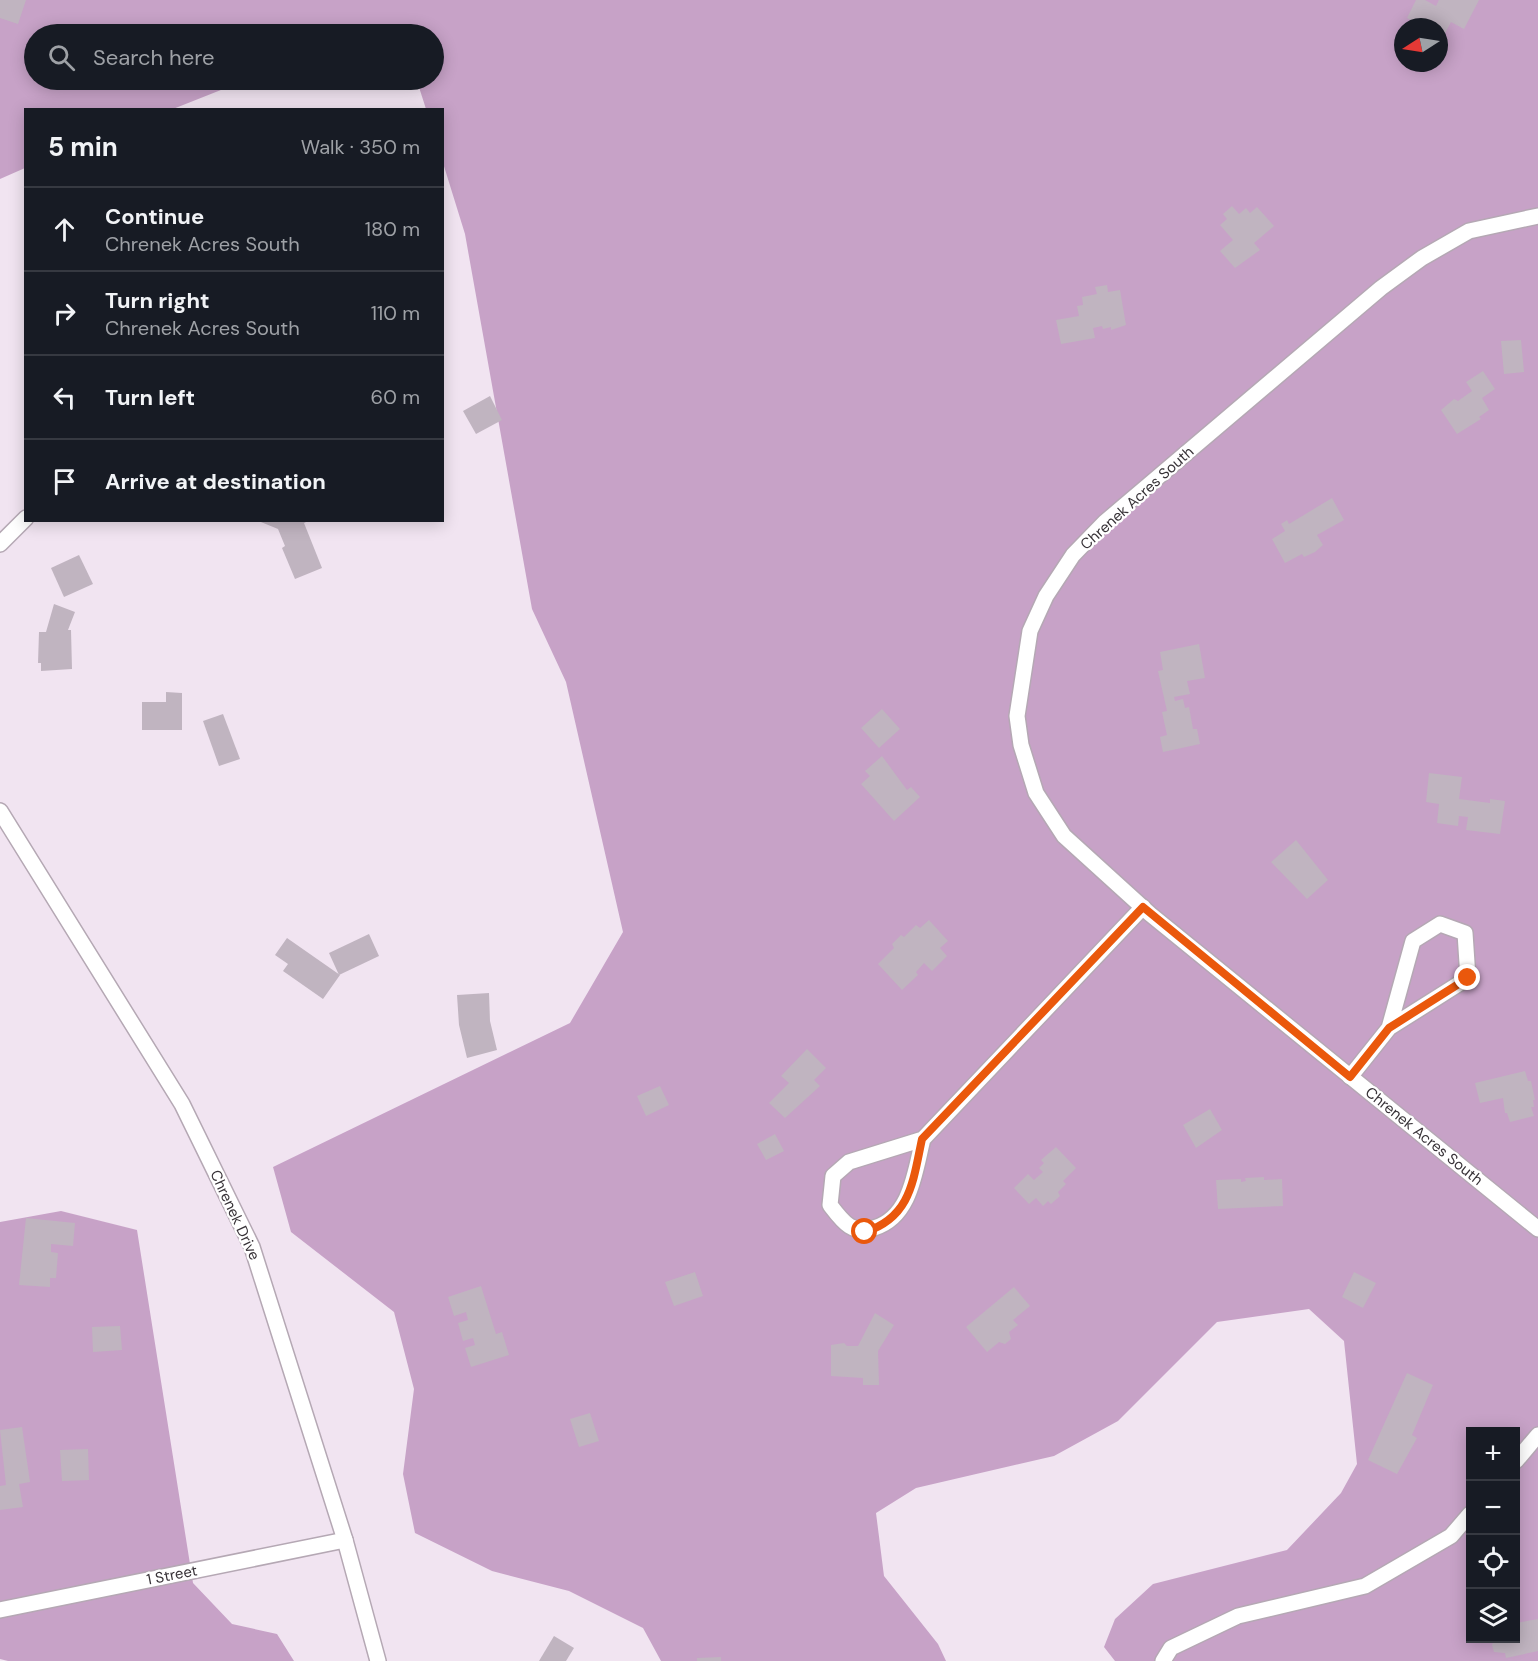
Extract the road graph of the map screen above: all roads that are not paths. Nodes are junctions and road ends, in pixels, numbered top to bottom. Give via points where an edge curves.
1 (1538, 216) edge
2 (24, 520) edge
3 (0, 544) edge
4 (0, 811) edge
5 (1143, 907) junction
6 (1389, 1028) junction
7 (1350, 1077) junction
8 (922, 1139) junction
9 (1538, 1228) edge
10 (1538, 1435) edge
11 (1520, 1455) edge
12 (1466, 1519) edge
13 (345, 1540) junction
14 (0, 1610) edge
15 (378, 1661) edge
16 (1163, 1661) edge

1 - 5 street, Chrenek Acres South via 1469,231 1381,288 1105,522 1073,555 1046,596 1030,631 1017,716 1021,745 1036,793 1064,836
2 - 3 street
4 - 13 street, Chrenek Drive via 182,1104 252,1247
5 - 7 street, Chrenek Acres South
5 - 8 street
6 - 6 street via 1468,978 1465,933 1440,924 1413,941
6 - 7 street
7 - 9 street, Chrenek Acres South
8 - 8 street via 849,1162 833,1176 830,1205 846,1227 865,1232 884,1226 899,1212 912,1187
10 - 11 street
12 - 16 street via 1451,1536 1365,1586 1238,1616 1171,1648
13 - 14 street, 1 Street
13 - 15 street, Chrenek Drive

